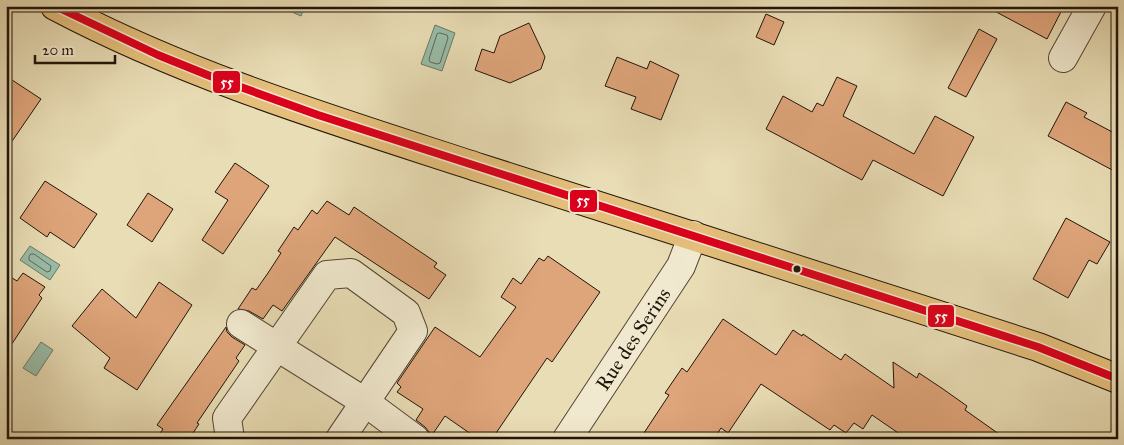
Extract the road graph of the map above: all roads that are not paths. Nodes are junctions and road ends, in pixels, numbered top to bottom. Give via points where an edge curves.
1 (55, 6) edge
2 (1092, 6) edge
3 (1062, 58) dead end
4 (693, 235) junction
5 (241, 324) dead end
6 (277, 346) junction
7 (1118, 379) edge
8 (364, 402) junction
9 (230, 439) edge
10 (340, 439) edge
11 (416, 439) edge
12 (567, 439) edge

1 - 4 main road via 110,35 174,62 298,108
2 - 3 street
4 - 7 main road via 1038,347
4 - 12 street, Rue des Serins via 681,266
5 - 6 street
6 - 8 street
6 - 8 street via 327,275 351,273 406,313 413,331
6 - 9 street via 227,418
8 - 10 street
8 - 11 street

